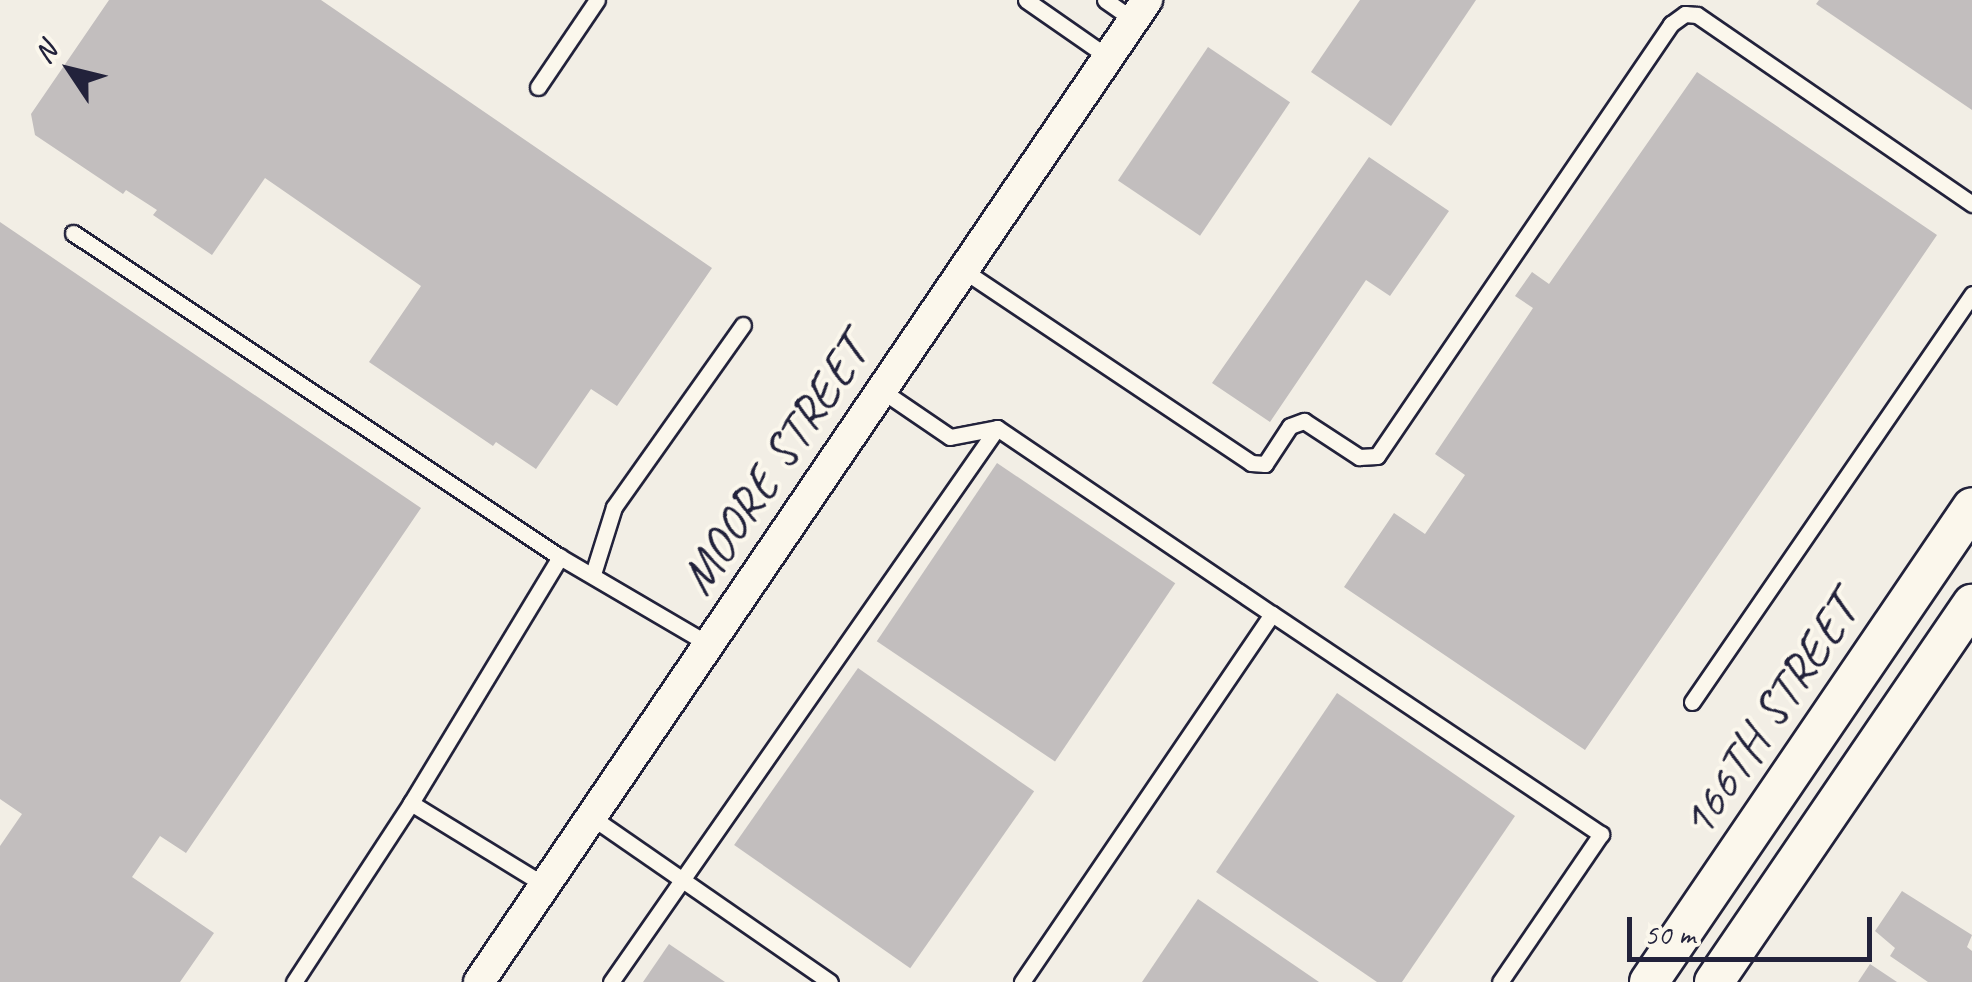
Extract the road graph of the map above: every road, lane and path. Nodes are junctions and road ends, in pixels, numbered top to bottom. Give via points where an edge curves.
1 (597, 0) edge
2 (1026, 0) edge
3 (1105, 0) edge
4 (1140, 10) edge
5 (1108, 57) junction
6 (538, 87) dead end
7 (1972, 204) edge
8 (73, 233) dead end
9 (963, 270) junction
10 (1972, 294) edge
11 (743, 326) dead end
12 (882, 390) junction
13 (997, 428) junction
14 (1972, 507) edge
15 (560, 556) junction
16 (593, 574) junction
17 (1972, 604) edge
18 (1272, 614) junction
19 (710, 645) junction
20 (1692, 702) dead end
21 (411, 803) junction
22 (593, 818) junction
23 (681, 880) junction
24 (546, 886) junction
25 (294, 982) edge
26 (479, 982) edge
27 (610, 982) edge
28 (830, 982) edge
29 (1022, 982) edge
30 (1500, 982) edge
31 (1649, 982) edge
32 (1714, 982) edge

1 - 6 lane
2 - 5 lane
3 - 4 lane
4 - 5 street, MOORE STREET
5 - 9 street, MOORE STREET
7 - 9 lane via 1698,15 1686,14 1671,24 1377,456 1359,457 1304,421 1290,426 1265,464 1251,464
8 - 15 lane
9 - 12 street, MOORE STREET
10 - 20 lane
11 - 16 lane via 614,507
12 - 13 lane via 950,437
12 - 19 street, MOORE STREET
13 - 18 lane
13 - 23 lane
14 - 31 street, 166TH STREET
15 - 16 lane
15 - 21 lane
16 - 19 lane
17 - 32 street, 166TH STREET
18 - 29 lane
18 - 30 lane via 1601,834
19 - 22 street, MOORE STREET
21 - 24 lane
21 - 25 lane
22 - 23 lane
22 - 24 street, MOORE STREET
23 - 27 lane
23 - 28 lane
24 - 26 street, MOORE STREET

